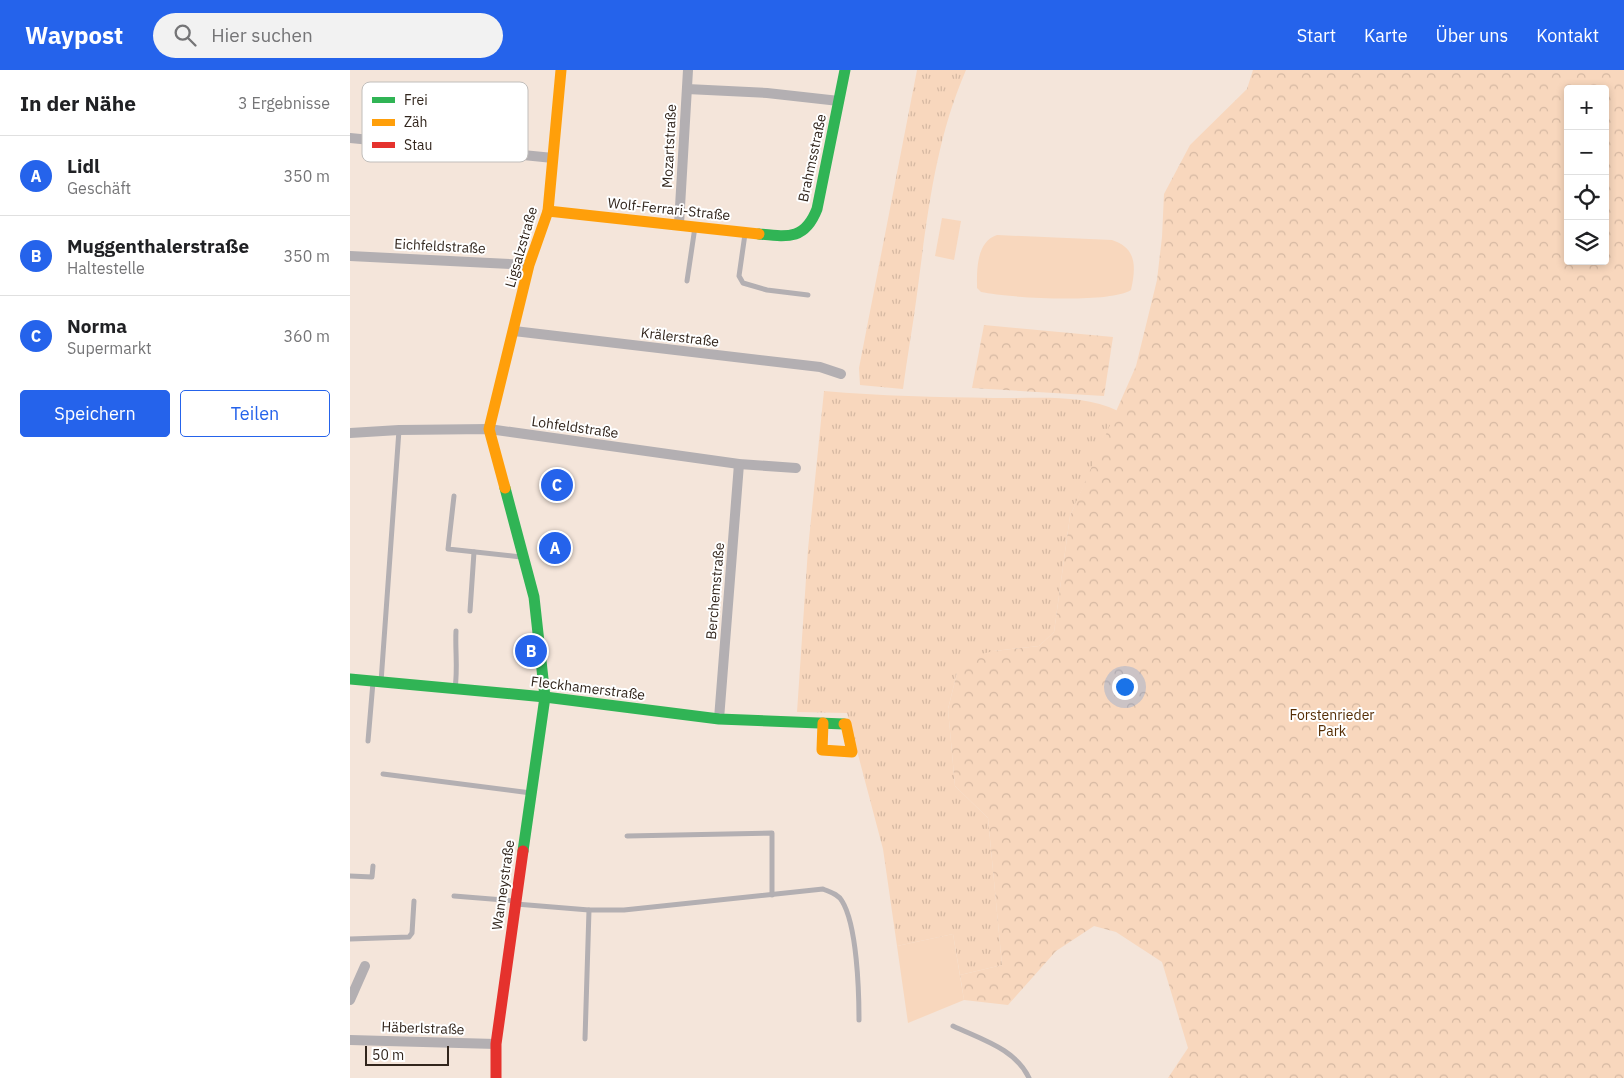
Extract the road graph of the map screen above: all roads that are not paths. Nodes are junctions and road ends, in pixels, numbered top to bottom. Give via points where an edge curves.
1 (561, 70) edge
2 (688, 70) edge
3 (845, 70) edge
4 (686, 89) junction
5 (839, 101) junction
6 (528, 156) edge
7 (553, 158) junction
8 (548, 211) junction
9 (679, 224) junction
10 (695, 226) junction
11 (745, 232) junction
12 (787, 237) joint
13 (350, 256) edge
14 (529, 265) junction
15 (687, 281) dead end
16 (808, 295) dead end
17 (514, 331) junction
18 (841, 374) dead end
19 (489, 428) junction
20 (399, 430) junction
21 (350, 434) edge
22 (739, 464) junction
23 (796, 468) dead end
24 (454, 496) dead end
25 (474, 552) junction
26 (524, 558) junction
27 (470, 612) dead end
28 (456, 631) dead end
29 (350, 679) edge
30 (377, 682) junction
31 (455, 689) junction
32 (545, 697) junction
33 (719, 719) junction
34 (823, 723) dead end
35 (368, 741) dead end
36 (383, 774) dead end
37 (532, 793) junction
38 (627, 836) dead end
39 (373, 866) dead end
40 (350, 876) edge
41 (772, 895) junction
42 (454, 896) dead end
43 (414, 901) dead end
44 (516, 903) junction
45 (590, 910) junction
46 (350, 939) edge
47 (365, 966) dead end
48 (350, 1000) edge
49 (859, 1020) dead end
50 (953, 1026) dead end
51 (585, 1039) dead end
52 (350, 1040) edge
53 (496, 1044) junction
54 (496, 1078) edge
55 (1029, 1078) edge

1 - 7 street, Ligsalzstraße
2 - 4 street, Mozartstraße
3 - 5 street, Brahmsstraße
4 - 5 street via 767,92
4 - 9 street, Mozartstraße
5 - 12 street, Brahmsstraße via 818,209 812,224 801,234
6 - 7 street
7 - 8 street, Ligsalzstraße
8 - 9 street, Wolf-Ferrari-Straße
8 - 14 street, Ligsalzstraße
9 - 10 street, Wolf-Ferrari-Straße
10 - 11 street, Wolf-Ferrari-Straße
10 - 15 lane
11 - 12 street, Wolf-Ferrari-Straße
11 - 16 lane via 740,276 743,283 767,290
13 - 14 street, Eichfeldstraße
14 - 17 street, Ligsalzstraße
17 - 18 street, Krälerstraße via 820,367
17 - 19 street, Ligsalzstraße
19 - 20 street, Lohfeldstraße
19 - 22 street, Lohfeldstraße
19 - 26 street, Wanneystraße
20 - 21 street, Lohfeldstraße
20 - 30 lane
22 - 23 street, Lohfeldstraße
22 - 33 street, Berchemstraße
24 - 25 lane via 448,549
25 - 26 lane
25 - 27 lane
26 - 32 street, Wanneystraße via 534,597
28 - 31 lane
29 - 30 street, Fleckhamerstraße
30 - 31 street, Fleckhamerstraße
30 - 35 lane
31 - 32 street, Fleckhamerstraße
32 - 33 street, Fleckhamerstraße
32 - 37 street, Wanneystraße
33 - 34 street, Fleckhamerstraße
36 - 37 lane
37 - 44 street, Wanneystraße
38 - 41 lane via 772,833
39 - 40 lane via 372,877
41 - 45 lane via 658,908
41 - 49 lane via 823,889 842,900 856,964
42 - 44 lane
43 - 46 lane via 409,937
44 - 45 lane
44 - 53 street, Wanneystraße
45 - 51 lane
47 - 48 street
50 - 55 lane via 1003,1051 1019,1062
52 - 53 street, Häberlstraße
53 - 54 street, Wanneystraße

